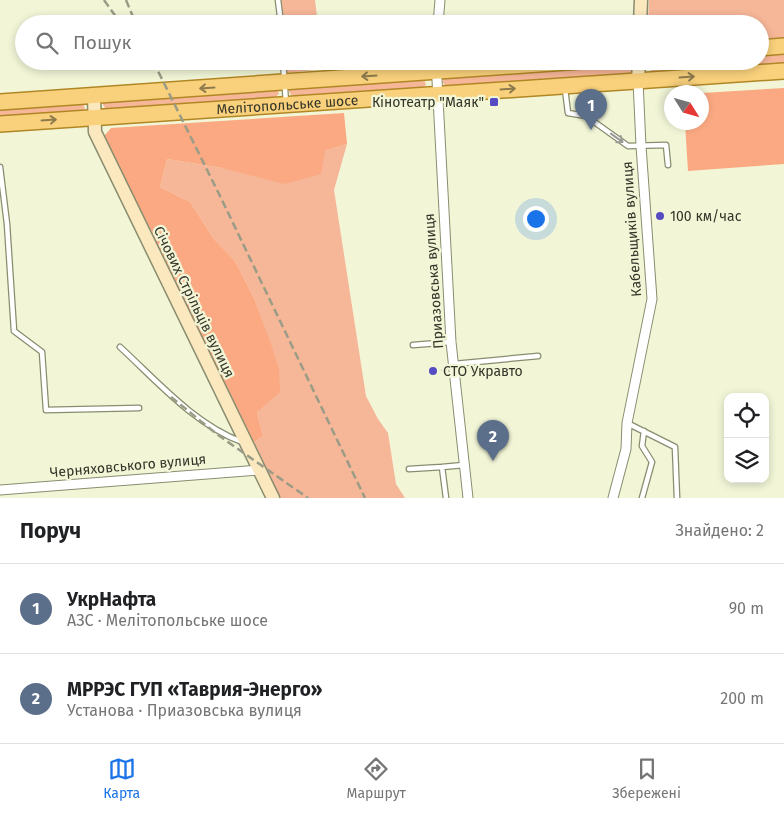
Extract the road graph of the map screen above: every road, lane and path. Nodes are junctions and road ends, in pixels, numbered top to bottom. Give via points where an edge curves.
1 (278, 0) edge
2 (440, 0) edge
3 (641, 0) edge
4 (280, 15) edge
5 (439, 15) edge
6 (640, 15) edge
7 (784, 46) edge
8 (769, 47) edge
9 (283, 70) edge
10 (397, 70) edge
11 (435, 70) edge
12 (639, 70) edge
13 (784, 70) edge
14 (638, 80) junction
15 (284, 82) junction
16 (565, 86) junction
17 (437, 94) junction
18 (94, 96) junction
19 (0, 102) edge
20 (286, 104) junction
21 (94, 117) junction
22 (0, 124) edge
23 (641, 146) junction
24 (668, 165) dead end
25 (0, 167) edge
26 (452, 342) junction
27 (413, 345) dead end
28 (120, 347) dead end
29 (538, 356) dead end
30 (454, 364) junction
31 (139, 408) dead end
32 (628, 423) junction
33 (644, 431) junction
34 (246, 444) junction
35 (465, 465) junction
36 (442, 467) junction
37 (409, 469) dead end
38 (258, 470) junction
39 (0, 490) edge
40 (273, 498) edge
41 (446, 498) edge
42 (468, 498) edge
43 (613, 498) edge
44 (642, 498) edge
45 (677, 498) edge

1 - 4 lane
2 - 5 street
3 - 6 street
7 - 8 main road
9 - 15 lane
10 -> 15 main road, Мелітопольське шосе
11 - 17 street, Приазовська вулиця
12 - 14 street, Кабельщиків вулиця
14 -> 13 main road, Мелітопольське шосе
14 - 16 main road, Мелітопольське шосе
14 - 23 street, Кабельщиків вулиця
15 -> 18 main road, Мелітопольське шосе
15 - 20 lane
17 -> 16 main road, Мелітопольське шосе
16 -> 23 lane via 568,113 586,116 628,146
17 - 20 main road, Мелітопольське шосе
17 - 26 street, Приазовська вулиця
18 - 19 main road, Мелітопольське шосе
18 - 21 street, Січових Стрільців вулиця
20 - 21 main road, Мелітопольське шосе
22 -> 21 main road, Мелітопольське шосе
21 - 34 street, Січових Стрільців вулиця via 95,132
23 - 24 lane via 666,145
23 - 32 street, Кабельщиків вулиця via 652,299
25 - 31 lane via 14,331 42,352 46,410
26 - 27 lane
26 - 30 street, Приазовська вулиця
28 - 34 lane via 197,417 223,435
29 - 30 lane
30 - 35 street, Приазовська вулиця
32 - 33 lane
32 - 43 street, Кабельщиків вулиця via 626,448
33 - 44 lane via 642,446 652,462
33 - 45 lane via 675,446
34 - 38 street, Січових Стрільців вулиця
35 - 36 lane
35 - 42 street, Приазовська вулиця
36 - 37 lane
36 - 41 lane
38 - 39 street, Черняховського вулиця
38 - 40 street, Січових Стрільців вулиця

